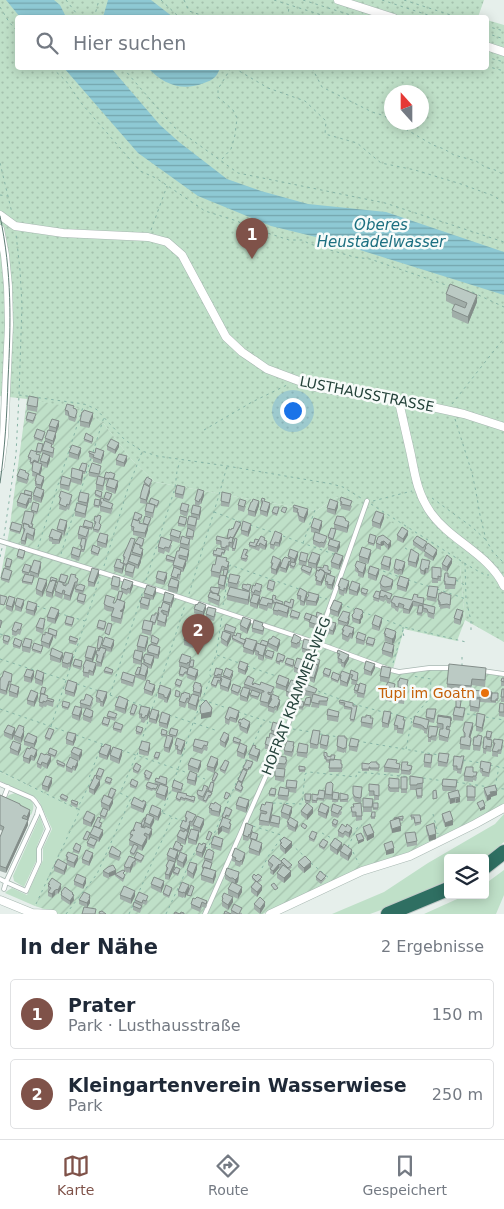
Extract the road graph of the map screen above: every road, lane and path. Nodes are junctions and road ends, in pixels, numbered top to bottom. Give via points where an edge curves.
1 (66, 0) edge
2 (99, 0) edge
3 (161, 0) edge
4 (184, 0) edge
5 (274, 0) edge
6 (302, 0) edge
7 (338, 0) edge
8 (382, 0) edge
9 (404, 0) edge
10 (289, 4) junction
11 (0, 7) edge
12 (78, 15) edge
13 (95, 15) edge
14 (177, 15) edge
15 (201, 15) edge
16 (288, 15) edge
17 (322, 15) edge
18 (350, 15) edge
19 (385, 15) edge
20 (428, 15) edge
21 (451, 15) edge
22 (489, 27) edge
23 (15, 29) edge
24 (504, 31) edge
25 (489, 34) edge
26 (504, 39) edge
27 (489, 47) edge
28 (504, 52) edge
29 (489, 58) edge
30 (504, 62) edge
31 (489, 67) edge
32 (54, 70) edge
33 (125, 70) edge
34 (232, 70) edge
35 (236, 70) edge
36 (313, 70) edge
37 (504, 71) edge
38 (221, 160) junction
39 (0, 163) edge
40 (504, 175) edge
41 (168, 186) junction
42 (0, 195) edge
43 (8, 196) junction
44 (504, 204) edge
45 (0, 215) edge
46 (14, 226) junction
47 (0, 229) edge
48 (148, 237) junction
49 (504, 242) edge
50 (504, 307) edge
51 (504, 338) edge
52 (296, 381) junction
53 (19, 395) junction
54 (399, 402) junction
55 (84, 404) junction
56 (450, 411) junction
57 (104, 417) junction
58 (504, 427) edge
59 (204, 430) dead end
60 (142, 451) junction
61 (181, 460) junction
62 (226, 466) junction
63 (0, 467) edge
64 (175, 488) edge
65 (219, 496) dead end
66 (367, 501) junction
67 (315, 510) dead end
68 (214, 512) dead end
69 (275, 533) edge
70 (284, 537) edge
71 (2, 542) edge
72 (303, 543) junction
73 (405, 548) dead end
74 (36, 552) junction
75 (412, 553) edge
76 (0, 557) edge
77 (59, 559) junction
78 (346, 559) junction
79 (465, 563) junction
80 (504, 563) edge
81 (374, 568) edge
82 (102, 573) junction
83 (496, 573) junction
84 (450, 577) edge
85 (466, 586) junction
86 (504, 586) edge
87 (304, 591) edge
88 (313, 594) edge
89 (466, 599) junction
90 (332, 601) junction
91 (38, 606) edge
92 (48, 609) edge
93 (57, 612) edge
94 (222, 612) junction
95 (86, 621) junction
96 (404, 627) junction
97 (402, 630) junction
98 (471, 632) dead end
99 (0, 634) edge
100 (13, 637) edge
101 (404, 638) dead end
102 (466, 642) dead end
103 (317, 643) junction
104 (216, 655) junction
105 (462, 657) dead end
106 (0, 659) edge
107 (393, 663) dead end
108 (462, 668) joint
109 (482, 671) edge
110 (399, 672) junction
111 (504, 674) edge
112 (285, 679) edge
113 (66, 680) junction
114 (75, 683) edge
115 (302, 686) junction
116 (101, 692) edge
117 (110, 695) dead end
118 (118, 698) edge
119 (126, 700) edge
120 (202, 700) junction
121 (0, 709) edge
122 (168, 714) edge
123 (468, 714) dead end
124 (477, 715) edge
125 (486, 717) edge
126 (412, 719) junction
127 (264, 720) junction
128 (504, 720) edge
129 (193, 723) junction
130 (51, 726) junction
131 (287, 728) junction
132 (215, 730) dead end
133 (342, 738) edge
134 (351, 740) edge
135 (102, 744) junction
136 (111, 746) edge
137 (119, 749) edge
138 (406, 750) junction
139 (136, 755) junction
140 (442, 756) edge
141 (461, 759) edge
142 (480, 763) edge
143 (489, 765) edge
144 (499, 767) junction
145 (504, 768) edge
146 (179, 770) junction
147 (0, 771) edge
148 (205, 779) dead end
149 (446, 781) edge
150 (456, 782) edge
151 (0, 784) edge
152 (8, 787) junction
153 (495, 788) junction
154 (504, 789) edge
155 (132, 798) junction
156 (3, 800) edge
157 (273, 803) edge
158 (39, 807) junction
159 (504, 808) edge
160 (78, 809) junction
161 (155, 809) edge
162 (433, 814) dead end
163 (173, 817) junction
164 (183, 822) edge
165 (245, 824) junction
166 (362, 825) edge
167 (322, 834) dead end
168 (283, 836) junction
169 (335, 840) edge
170 (440, 842) junction
171 (504, 852) edge
172 (304, 856) edge
173 (310, 862) edge
174 (504, 863) edge
175 (489, 864) edge
176 (262, 868) dead end
177 (362, 872) junction
178 (489, 874) edge
179 (0, 879) edge
180 (6, 882) junction
181 (336, 883) junction
182 (4, 889) dead end
183 (444, 891) edge
184 (444, 899) edge
185 (0, 900) edge
186 (32, 913) edge
187 (53, 914) edge
188 (66, 914) edge
189 (129, 914) edge
190 (166, 914) edge
191 (206, 914) edge
192 (270, 914) edge
193 (388, 914) edge
194 (409, 914) edge

1 - 12 path
2 - 13 path
3 - 14 path
4 - 15 path via 189,11
5 - 10 path
6 - 18 path
7 - 19 street
8 - 20 path
9 - 21 path
10 - 16 path
10 - 17 path
11 - 23 path
22 - 24 path
25 - 26 path
27 - 28 street
29 - 30 path
31 - 37 path
32 - 41 path via 140,171
33 - 38 path via 174,127
34 - 38 path via 218,89 218,97 233,110 236,118 231,149
35 - 44 path via 268,88 305,101 326,120 325,134 357,143 381,163 461,184 494,196
36 - 40 path via 322,87 385,116 392,125 402,127 433,145
38 - 49 path via 238,173 385,203
39 - 43 path
41 - 48 path
41 - 50 path via 205,211 249,227 370,259 472,292
42 - 43 path
43 - 46 path
45 - 46 street
46 - 48 street, LUSTHAUSSTRASSE via 63,233
46 - 53 path via 22,305
47 - 63 street via 8,286 9,325
48 - 52 street, LUSTHAUSSTRASSE via 167,242 182,255 226,337 267,369
51 - 56 path
52 - 54 street, LUSTHAUSSTRASSE
52 - 59 path
53 - 55 path
53 - 71 path via 16,454
54 - 56 street, LUSTHAUSSTRASSE
54 - 83 street via 422,499 446,530
55 - 57 path
55 - 74 path
56 - 58 street, LUSTHAUSSTRASSE
56 - 80 path via 472,473 486,540
57 - 60 path via 125,440
57 - 77 path
60 - 61 path
60 - 82 path
61 - 62 path
61 - 64 path
62 - 65 path
62 - 66 path via 332,484
66 - 78 lane, HOFRAT KRAMMER-WEG
66 - 79 path
67 - 72 path
68 - 69 path
70 - 72 path
71 - 74 lane
71 - 76 path
72 - 78 path
73 - 75 path
74 - 77 lane
77 - 82 lane
78 - 90 lane, HOFRAT KRAMMER-WEG
79 - 83 path via 485,575
79 - 85 path
81 - 89 path
82 - 94 lane
82 - 95 path
83 - 86 street
84 - 85 path
85 - 89 path
87 - 94 path via 230,565
88 - 90 path
89 - 98 path
90 - 96 path
90 - 103 lane, HOFRAT KRAMMER-WEG
91 - 92 path
93 - 95 path
94 - 103 lane
94 - 104 path
95 - 113 path
96 - 97 path
96 - 102 path
97 - 101 path
97 - 107 path
99 - 100 path
103 - 110 lane
103 - 115 lane, HOFRAT KRAMMER-WEG
104 - 112 path
104 - 120 path
105 - 108 path
106 - 113 path
108 - 110 lane
109 - 111 lane
110 - 126 path via 431,679 430,698
113 - 130 path
114 - 116 path
115 - 126 path via 346,702
115 - 131 lane, HOFRAT KRAMMER-WEG
117 - 118 path
119 - 139 path via 152,709
120 - 127 path
120 - 129 path
121 - 130 path
122 - 129 path
123 - 124 path
125 - 128 path
126 - 138 path
127 - 131 path
127 - 190 path via 208,848 198,845
129 - 132 path
129 - 146 path
130 - 135 path
131 - 133 path
131 - 165 lane, HOFRAT KRAMMER-WEG
134 - 138 path
135 - 136 path
135 - 160 path via 89,778 92,779
137 - 139 path
138 - 140 path
139 - 146 path
139 - 155 path via 120,793
141 - 142 path
143 - 144 path
144 - 145 path
144 - 153 path
146 - 148 path
146 - 163 path via 162,812
147 - 160 path
149 - 157 path via 356,772 356,777 309,772 305,774 302,804
150 - 153 path
151 - 152 lane
152 - 156 lane
152 - 158 lane via 32,798
153 - 154 path
155 - 161 path
155 - 188 path via 97,874
158 - 180 lane
158 - 180 lane via 48,829 39,849 39,862 26,891
159 - 170 street
160 - 186 path
162 - 170 path
163 - 164 path
163 - 189 path
165 - 168 path
165 - 191 lane, HOFRAT KRAMMER-WEG
166 - 177 path via 357,828 348,847 354,852
167 - 169 path
168 - 172 path
168 - 176 path
170 - 177 street
171 - 175 highway
173 - 181 path
174 - 178 highway
177 - 181 street
179 - 180 lane
180 - 182 lane
181 - 192 street
183 - 193 highway
184 - 194 highway
185 - 186 street
186 - 187 street

